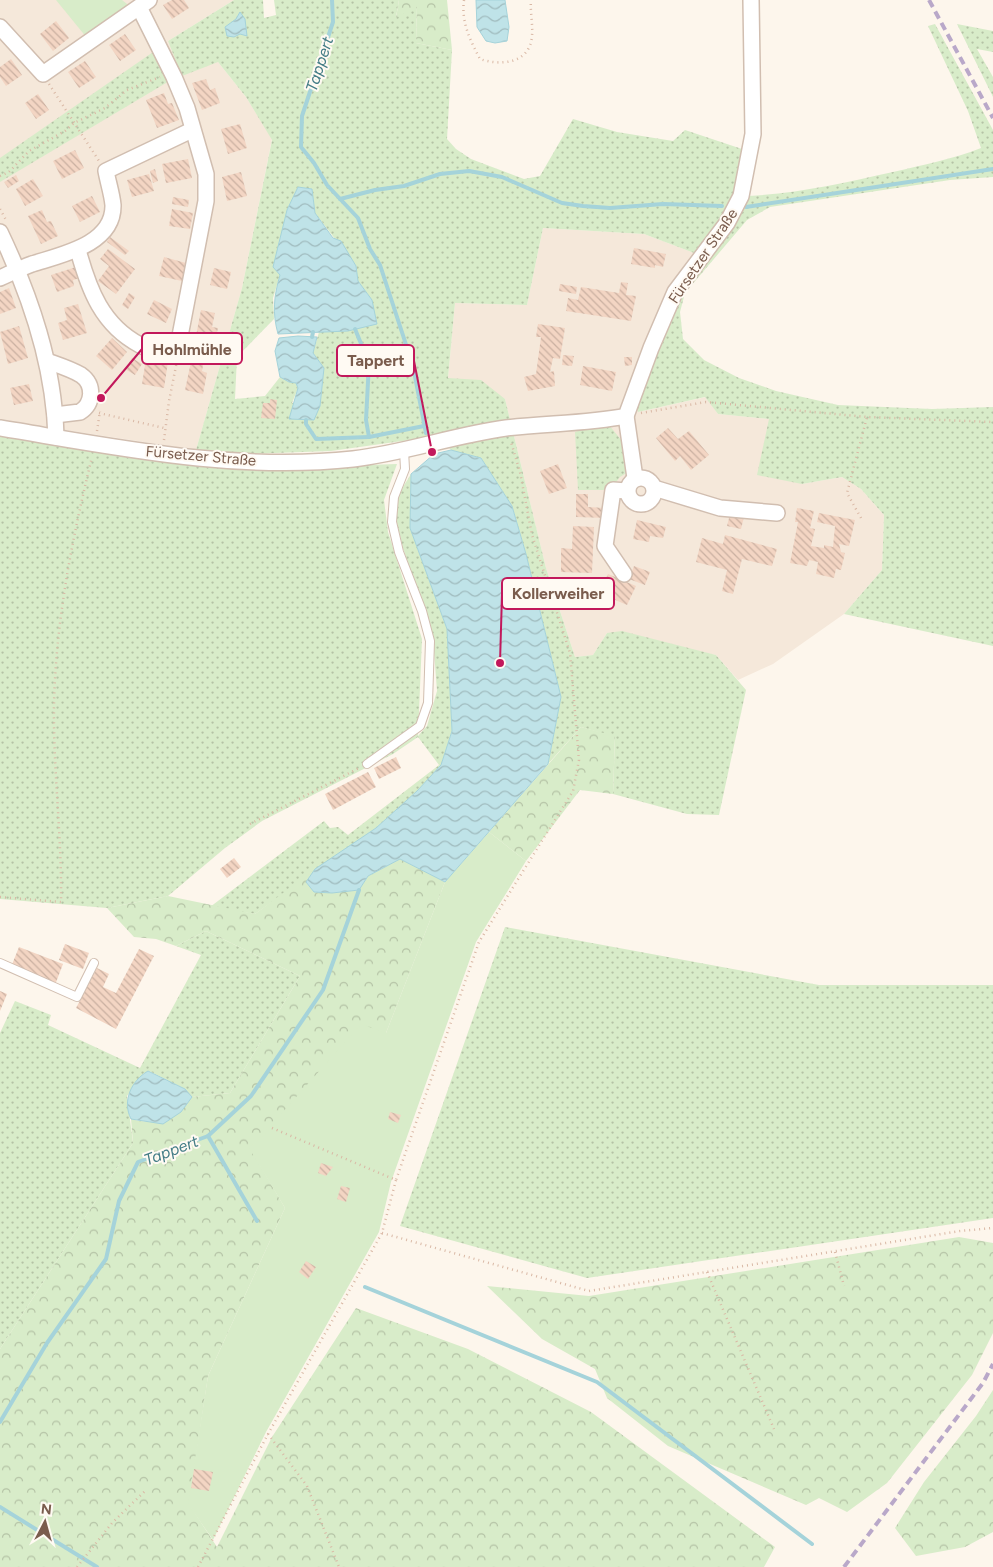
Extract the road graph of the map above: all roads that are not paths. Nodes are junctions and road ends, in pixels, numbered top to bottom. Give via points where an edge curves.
1 (750, 0) edge
2 (144, 4) edge
3 (0, 27) edge
4 (192, 130) junction
5 (4, 228) edge
6 (78, 250) junction
7 (18, 270) junction
8 (0, 278) edge
9 (47, 361) junction
10 (55, 415) junction
11 (626, 416) junction
12 (0, 428) edge
13 (56, 437) junction
14 (404, 450) junction
15 (631, 485) junction
16 (654, 488) junction
17 (777, 513) dead end
18 (624, 574) dead end
19 (367, 764) road end
20 (0, 963) edge
21 (94, 963) dead end

1 - 11 street, Fürsetzer Straße via 753,134 741,196 727,223 675,292
2 - 3 street via 43,74
2 - 4 street via 188,108
4 - 6 street via 106,171 113,205 110,221 93,240
4 - 6 street via 206,174 206,200 180,336 171,347 160,351 146,348 117,330 103,314 87,282
5 - 7 street
6 - 7 street
7 - 8 street
7 - 9 street
9 - 10 street
9 - 10 street via 82,376 91,392 90,401 80,412
10 - 13 street
11 - 14 street, Fürsetzer Straße via 597,422 507,428
11 - 15 street, Fürsetzer Straße
12 - 13 street, Fürsetzer Straße
13 - 14 street, Fürsetzer Straße via 164,455 282,463 355,459
14 - 19 lane via 405,470 394,496 392,522 430,641 428,703 420,726
15 - 16 street via 646,478
15 - 16 street via 633,501 642,504 654,496
15 - 18 street via 613,490 605,546
16 - 17 street via 720,508
20 - 21 lane via 77,997

